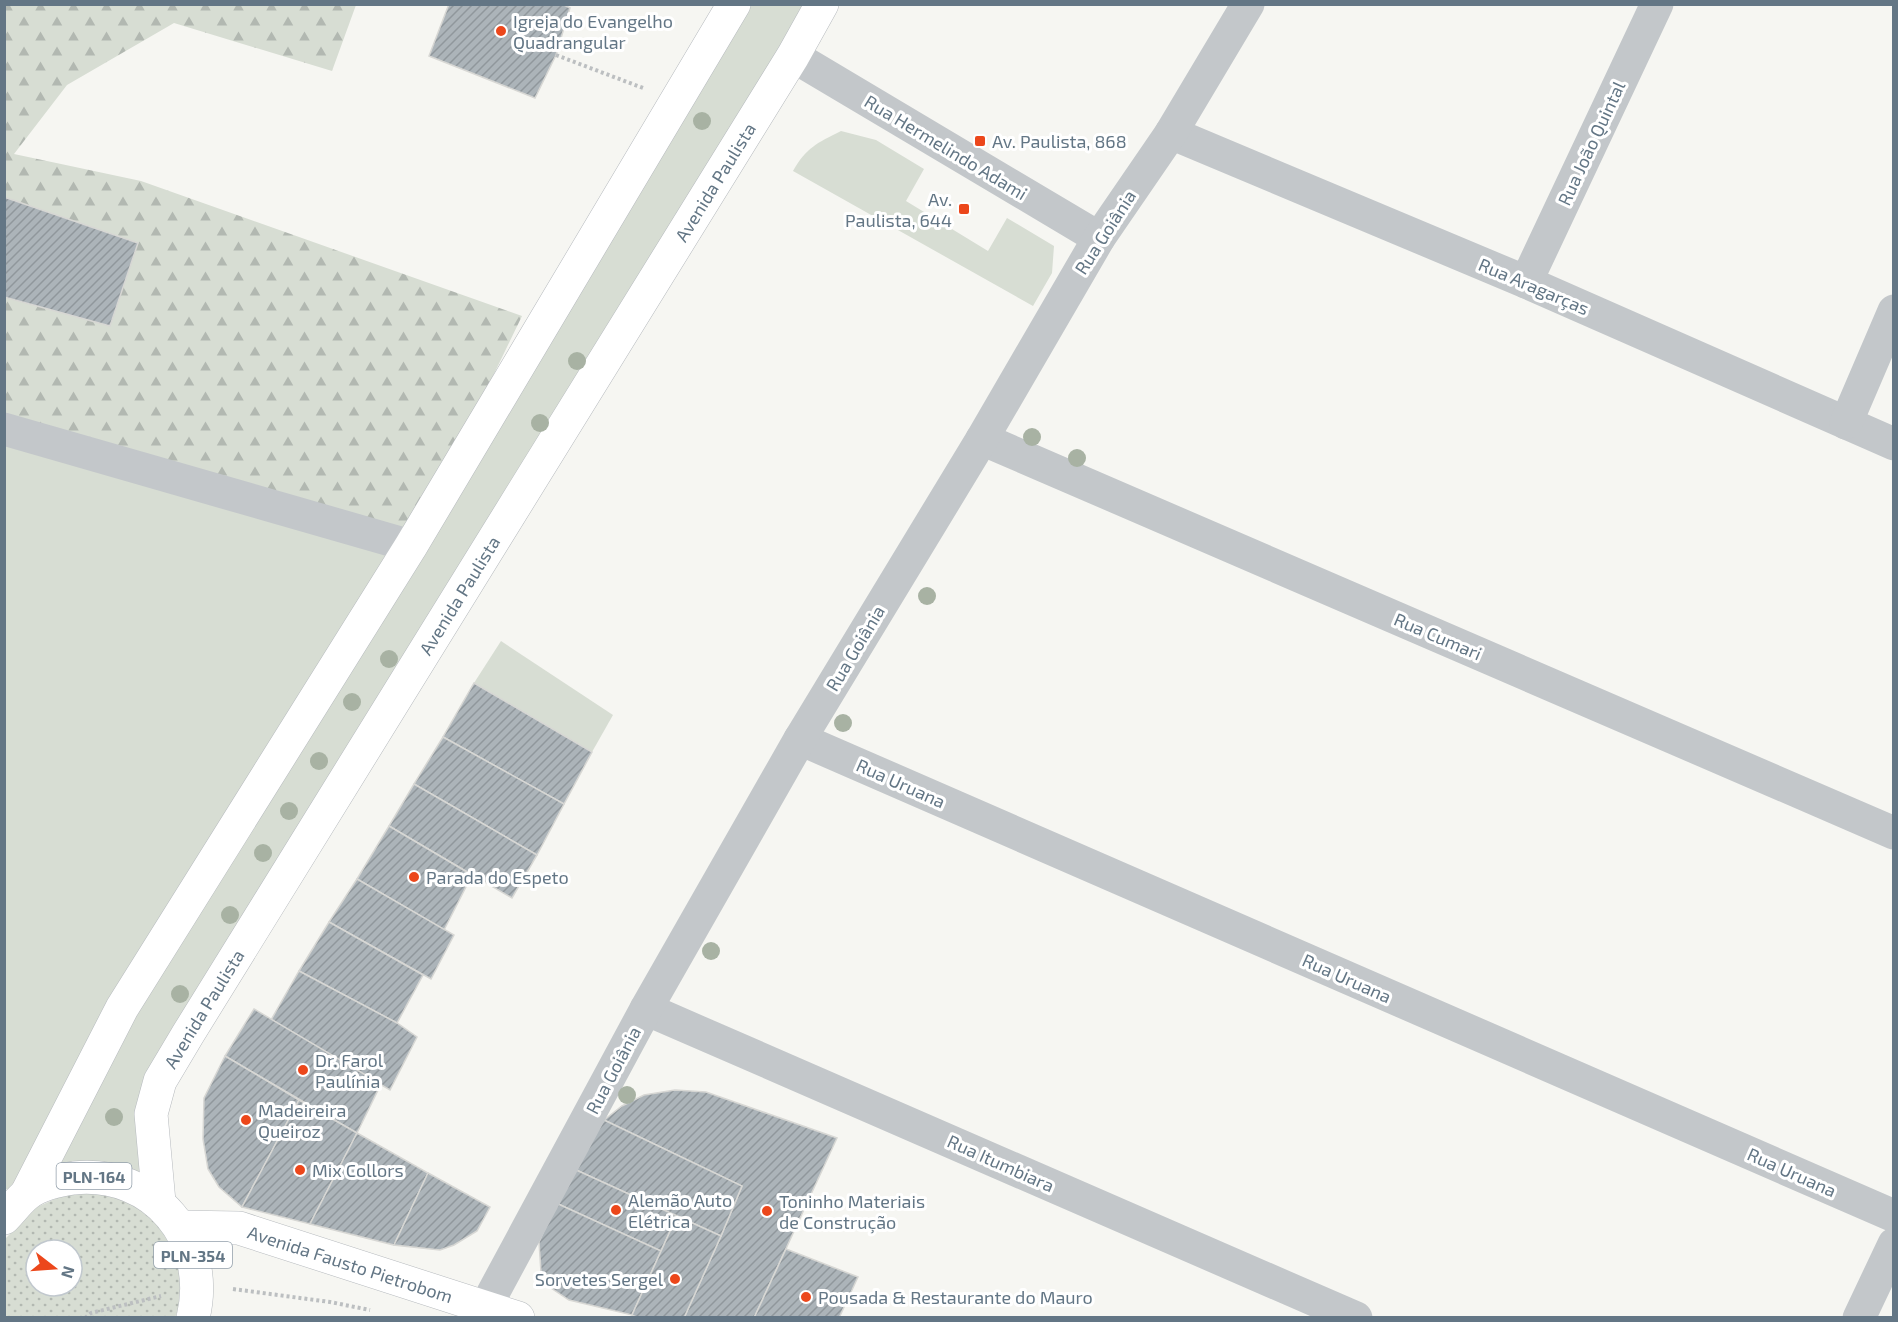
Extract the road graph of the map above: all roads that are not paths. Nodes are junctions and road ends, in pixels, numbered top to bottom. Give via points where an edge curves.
1 (734, 4) edge
2 (822, 4) edge
3 (1248, 4) edge
4 (1657, 4) edge
5 (793, 56) junction
6 (1172, 133) junction
7 (1099, 238) junction
8 (1526, 282) junction
9 (1893, 311) edge
10 (1846, 423) junction
11 (4, 429) edge
12 (982, 439) junction
13 (1893, 444) edge
14 (411, 546) junction
15 (800, 739) junction
16 (1893, 833) edge
17 (646, 1009) junction
18 (27, 1193) junction
19 (159, 1202) junction
20 (1893, 1216) edge
21 (4, 1218) edge
22 (180, 1227) junction
23 (1893, 1244) edge
24 (486, 1306) junction
25 (193, 1317) edge
26 (518, 1317) edge
27 (1356, 1317) edge
28 (1859, 1317) edge

1 - 14 main road
2 - 5 main road, Avenida Paulista
3 - 6 street, Rua Goiânia
4 - 8 street, Rua João Quintal
5 - 7 street, Rua Hermelindo Adami
5 - 19 main road, Avenida Paulista via 160,1081 151,1114
6 - 7 street, Rua Goiânia
6 - 8 street, Rua Aragarças
7 - 12 street, Rua Goiânia
8 - 10 street, Rua Aragarças
9 - 10 street
10 - 13 street, Rua Aragarças
11 - 14 street
12 - 15 street, Rua Goiânia
12 - 16 street, Rua Cumari
14 - 18 main road via 122,1008
15 - 17 street, Rua Goiânia
15 - 20 street, Rua Uruana
17 - 24 street, Rua Goiânia
17 - 27 street, Rua Itumbiara
18 - 19 main road, PLN-164 via 60,1180 94,1176 128,1184
18 - 21 main road
19 - 22 main road, PLN-354
22 - 24 main road, Avenida Fausto Pietrobom via 239,1228
22 - 25 main road, PLN-354 via 193,1254 198,1284
23 - 28 street
24 - 26 main road, Avenida Fausto Pietrobom

